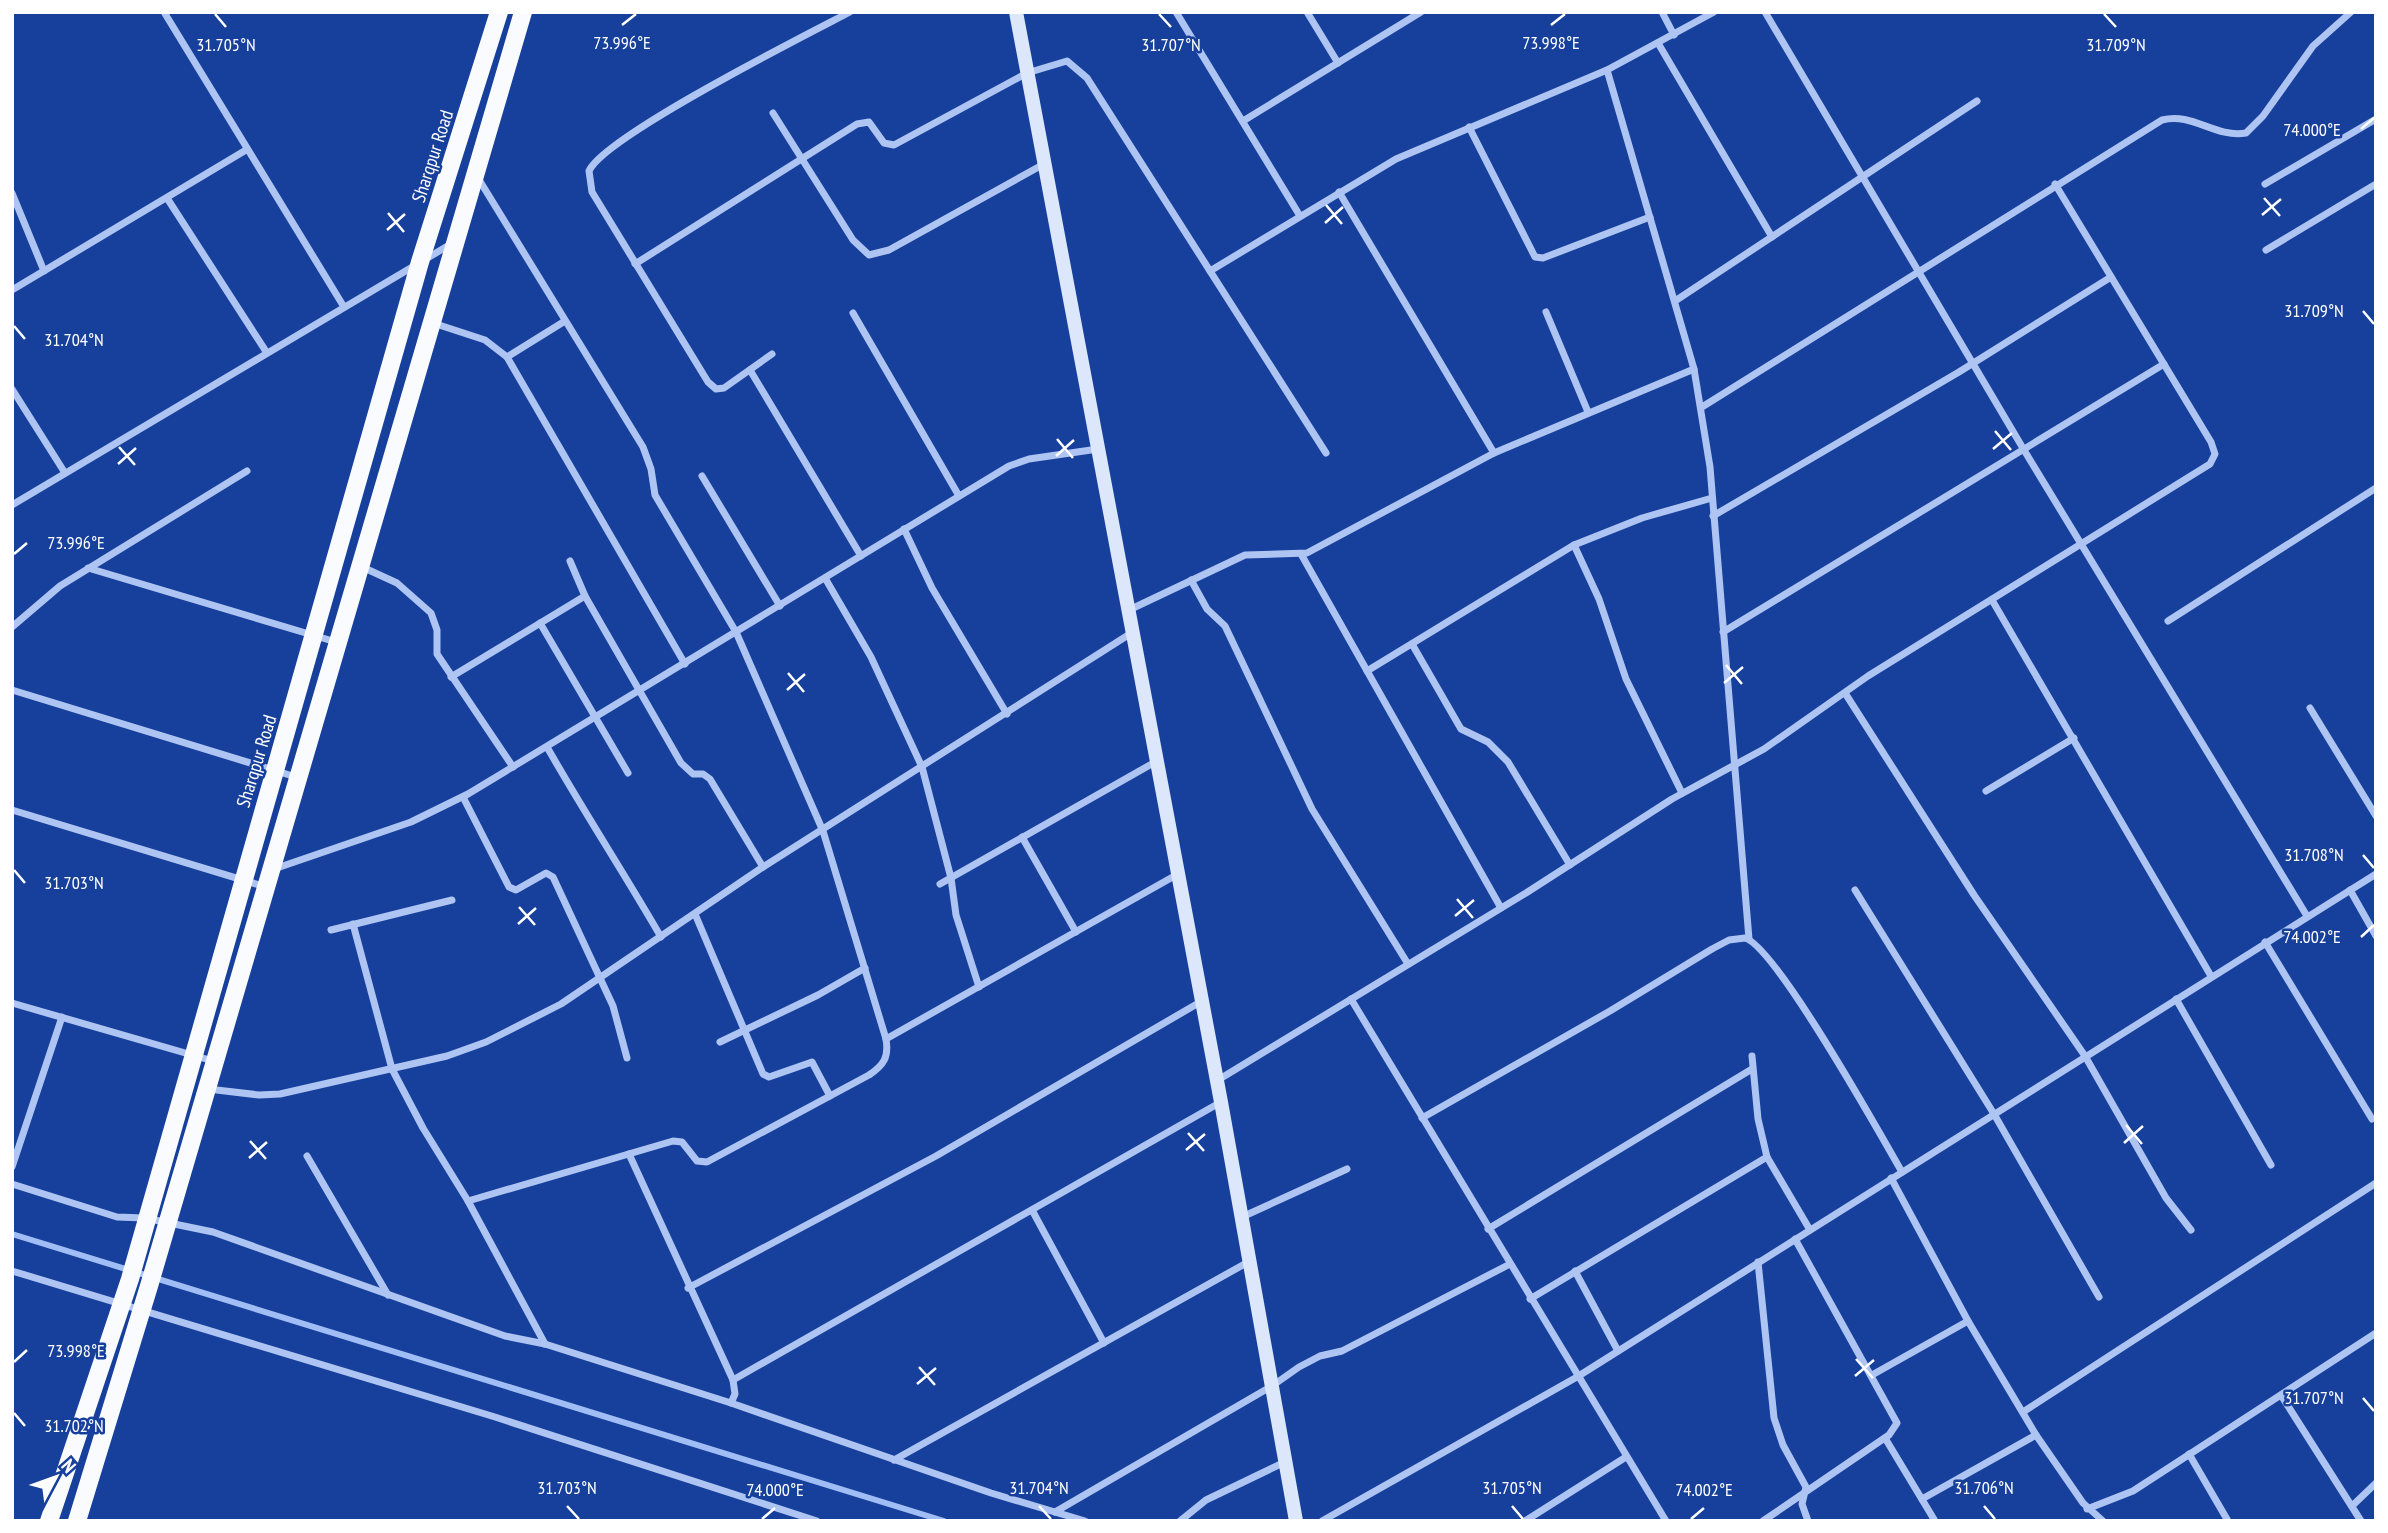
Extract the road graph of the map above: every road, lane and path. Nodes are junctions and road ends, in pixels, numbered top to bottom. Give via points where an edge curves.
1 (164, 12) edge
2 (499, 12) edge
3 (523, 12) edge
4 (850, 12) edge
5 (1016, 12) edge
6 (1176, 12) edge
7 (1307, 12) edge
8 (1420, 12) edge
9 (1662, 12) edge
10 (1714, 12) edge
11 (1765, 12) edge
12 (2351, 12) edge
13 (1674, 34) junction
14 (1658, 43) junction
15 (1338, 63) junction
16 (1607, 70) junction
17 (1027, 73) junction
18 (1977, 101) dead end
19 (773, 113) dead end
20 (2376, 119) edge
21 (1243, 121) junction
22 (1469, 127) junction
23 (246, 150) junction
24 (801, 158) junction
25 (1044, 164) junction
26 (476, 174) junction
27 (1863, 177) junction
28 (2055, 184) junction
29 (2265, 184) dead end
30 (2376, 184) edge
31 (1339, 192) junction
32 (12, 193) edge
33 (167, 198) junction
34 (1300, 216) junction
35 (1650, 217) junction
36 (1772, 237) junction
37 (456, 240) junction
38 (2266, 250) dead end
39 (420, 262) junction
40 (635, 264) junction
41 (1918, 270) junction
42 (44, 271) junction
43 (1210, 271) junction
44 (2111, 277) junction
45 (12, 290) edge
46 (1675, 301) junction
47 (344, 307) junction
48 (1546, 312) dead end
49 (853, 313) dead end
50 (565, 321) junction
51 (432, 323) junction
52 (267, 353) junction
53 (772, 354) dead end
54 (507, 357) junction
55 (1973, 363) junction
56 (2164, 364) junction
57 (1695, 369) junction
58 (750, 370) junction
59 (12, 389) edge
60 (1702, 407) junction
61 (1588, 412) junction
62 (1098, 449) junction
63 (2024, 450) junction
64 (1326, 453) dead end
65 (1494, 453) junction
66 (247, 471) dead end
67 (65, 473) junction
68 (702, 476) dead end
69 (2376, 488) edge
70 (959, 496) junction
71 (1712, 498) junction
72 (12, 505) edge
73 (1713, 516) junction
74 (904, 529) junction
75 (2081, 544) junction
76 (1574, 545) junction
77 (1301, 554) junction
78 (861, 556) junction
79 (570, 561) dead end
80 (360, 566) junction
81 (88, 568) junction
82 (825, 578) junction
83 (1191, 580) junction
84 (585, 596) junction
85 (1992, 600) junction
86 (779, 606) junction
87 (1129, 610) junction
88 (2168, 621) dead end
89 (540, 623) junction
90 (12, 627) edge
91 (736, 632) junction
92 (1133, 632) junction
93 (1723, 632) junction
94 (315, 636) junction
95 (337, 642) junction
96 (1412, 644) junction
97 (685, 664) junction
98 (1367, 671) junction
99 (451, 677) junction
100 (12, 690) edge
101 (640, 691) junction
102 (1845, 693) junction
103 (2310, 708) dead end
104 (1007, 714) junction
105 (596, 718) junction
106 (2074, 738) junction
107 (547, 747) junction
108 (1157, 761) junction
109 (513, 767) junction
110 (922, 767) junction
111 (1734, 767) junction
112 (275, 771) junction
113 (628, 773) dead end
114 (297, 778) junction
115 (1986, 791) dead end
116 (1682, 793) junction
117 (463, 797) junction
118 (12, 810) edge
119 (2376, 816) edge
120 (823, 831) junction
121 (1022, 837) junction
122 (1570, 865) junction
123 (763, 867) junction
124 (1178, 874) junction
125 (2376, 874) edge
126 (951, 878) junction
127 (268, 879) junction
128 (242, 880) junction
129 (940, 884) dead end
130 (1855, 890) dead end
131 (2350, 890) junction
132 (452, 900) dead end
133 (1501, 908) junction
134 (695, 914) junction
135 (2307, 916) junction
136 (354, 924) junction
137 (331, 930) dead end
138 (1076, 932) junction
139 (2376, 936) edge
140 (661, 937) junction
141 (1749, 939) junction
142 (2265, 942) junction
143 (1408, 964) junction
144 (865, 968) junction
145 (599, 976) junction
146 (2211, 976) junction
147 (979, 987) junction
148 (1351, 999) junction
149 (2176, 999) junction
150 (1202, 1001) junction
151 (12, 1003) edge
152 (62, 1017) junction
153 (743, 1032) junction
154 (886, 1039) junction
155 (720, 1042) dead end
156 (192, 1055) junction
157 (1752, 1056) dead end
158 (2085, 1056) junction
159 (627, 1058) dead end
160 (215, 1061) junction
161 (392, 1069) junction
162 (1752, 1069) junction
163 (1217, 1080) junction
164 (207, 1089) junction
165 (830, 1096) junction
166 (1221, 1102) junction
167 (1994, 1114) junction
168 (1422, 1118) junction
169 (2372, 1119) dead end
170 (629, 1154) junction
171 (307, 1156) dead end
172 (1767, 1157) junction
173 (2271, 1165) dead end
174 (12, 1167) edge
175 (1347, 1169) dead end
176 (1902, 1172) junction
177 (1891, 1178) junction
178 (2376, 1183) edge
179 (12, 1184) edge
180 (468, 1201) junction
181 (1032, 1210) junction
182 (1242, 1217) junction
183 (144, 1222) junction
184 (164, 1227) junction
185 (1488, 1228) junction
186 (1810, 1230) junction
187 (2191, 1230) dead end
188 (1795, 1240) junction
189 (1250, 1261) junction
190 (1758, 1262) junction
191 (1510, 1264) junction
192 (12, 1271) edge
193 (1575, 1271) junction
194 (688, 1288) junction
195 (388, 1296) junction
196 (2099, 1297) dead end
197 (1530, 1299) junction
198 (123, 1303) junction
199 (142, 1308) junction
200 (1968, 1321) junction
201 (2376, 1334) edge
202 (1104, 1343) junction
203 (545, 1344) junction
204 (1618, 1351) junction
205 (1872, 1376) junction
206 (1577, 1377) junction
207 (733, 1380) junction
208 (1272, 1387) junction
209 (2281, 1395) junction
210 (731, 1403) junction
211 (2023, 1412) junction
212 (2036, 1435) junction
213 (1885, 1438) junction
214 (2189, 1454) junction
215 (1626, 1457) junction
216 (894, 1460) junction
217 (1285, 1462) junction
218 (2376, 1483) edge
219 (1806, 1492) junction
220 (1922, 1499) junction
221 (2351, 1506) junction
222 (2087, 1508) junction
223 (1055, 1512) junction
224 (81, 1518) edge
225 (49, 1521) edge
226 (817, 1521) edge
227 (1085, 1521) edge
228 (1180, 1521) edge
229 (1296, 1521) edge
230 (1322, 1521) edge
231 (1525, 1521) edge
232 (1666, 1521) edge
233 (1763, 1521) edge
234 (1808, 1521) edge
235 (1935, 1521) edge
236 (2103, 1521) edge
237 (2228, 1521) edge
238 (2361, 1521) edge

1 - 23 street
2 - 39 main road, Sharqpur Road
3 - 26 main road
4 - 40 street via 702,91 596,159 589,171 592,192
5 - 17 street
6 - 21 street
7 - 15 street
8 - 15 street
9 - 13 street
10 - 13 street
11 - 27 street
12 - 28 street via 2313,46 2246,133 2223,133 2184,117 2162,120
13 - 14 street
14 - 16 street
14 - 36 street
15 - 21 street
16 - 22 street
16 - 35 street
17 - 24 street via 894,145 886,144 864,121
17 - 25 street
17 - 43 street via 1067,61 1087,78
18 - 27 street
19 - 24 street
20 - 29 street
21 - 34 street
22 - 31 street via 1396,159
22 - 35 street via 1535,257
23 - 33 street
23 - 47 street
24 - 25 street via 858,247 873,256
24 - 40 street
25 - 62 street
26 - 37 main road
26 - 50 street
27 - 36 street
27 - 41 street
28 - 41 street
28 - 44 street
30 - 38 street
31 - 34 street
31 - 65 street
32 - 42 street
33 - 42 street
33 - 52 street
34 - 43 street
35 - 46 street
36 - 46 street
37 - 39 street
37 - 51 main road
39 - 47 street
39 - 94 main road, Sharqpur Road
40 - 58 street via 708,382 724,388
41 - 55 street
41 - 60 street
42 - 45 street
43 - 64 street
44 - 55 street
44 - 56 street
46 - 57 street
47 - 52 street
48 - 61 street
49 - 70 street
50 - 54 street
50 - 91 street via 642,447 654,495
51 - 54 street via 485,340
51 - 80 main road
52 - 67 street
53 - 58 street
54 - 97 street
55 - 63 street
55 - 73 street
56 - 63 street
56 - 75 street via 2214,447 2214,458
57 - 60 street
57 - 61 street
58 - 78 street
59 - 67 street
60 - 71 street
61 - 65 street
62 - 70 street via 1029,459
62 - 87 street
63 - 75 street
63 - 93 street
65 - 77 street
66 - 81 street
67 - 72 street
68 - 86 street
69 - 88 street
70 - 74 street
71 - 73 street
71 - 76 street
73 - 93 street
74 - 78 street
74 - 104 street via 932,588
75 - 85 street
75 - 135 street
76 - 96 street
76 - 116 street via 1599,598 1626,679
77 - 83 street via 1245,555
77 - 98 street
78 - 82 street
79 - 84 street
80 - 95 main road
80 - 99 street via 397,583 430,612 437,630 435,649
81 - 90 street
81 - 94 street
82 - 86 street
82 - 110 street via 871,657
83 - 87 street
83 - 143 street via 1207,609 1225,626 1328,838
84 - 89 street
84 - 101 street
85 - 102 street
85 - 106 street
86 - 91 street
87 - 92 street
89 - 99 street
89 - 105 street
91 - 97 street
91 - 120 street
92 - 104 street
92 - 108 street
93 - 111 street
94 - 95 street
94 - 112 main road, Sharqpur Road
95 - 114 main road
96 - 98 street
96 - 122 street via 1461,729 1488,742 1508,762
97 - 101 street
98 - 133 street
99 - 109 street
100 - 112 street
101 - 105 street
101 - 123 street via 681,763 693,774 710,779
102 - 111 street
102 - 158 street via 1974,895
103 - 119 street
104 - 110 street
105 - 107 street
105 - 113 street
106 - 115 street
106 - 146 street
107 - 109 street
107 - 140 street
108 - 121 street
108 - 124 street
109 - 117 street
110 - 120 street
110 - 126 street
111 - 116 street
111 - 141 street
112 - 114 street
112 - 128 main road, Sharqpur Road
114 - 127 main road
116 - 122 street
117 - 127 street
117 - 145 street via 509,887 516,890 546,873 553,877
118 - 128 street
120 - 123 street
120 - 144 street
121 - 126 street
121 - 138 street
122 - 133 street
123 - 134 street
124 - 138 street
124 - 150 street
125 - 131 street
126 - 129 street
126 - 147 street via 956,915
127 - 128 street
127 - 160 main road
128 - 156 main road, Sharqpur Road
130 - 167 street
131 - 135 street
131 - 139 street
132 - 136 street
133 - 143 street
134 - 140 street
134 - 153 street
135 - 142 street
136 - 137 street
136 - 161 street
138 - 147 street
140 - 145 street
141 - 168 street via 1736,938 1712,948
141 - 176 street via 1805,1009
142 - 146 street
142 - 169 street
143 - 148 street
144 - 153 street
144 - 154 street
145 - 159 street via 613,1006
145 - 161 street via 561,1004 486,1042
146 - 149 street
147 - 154 street
148 - 163 street
148 - 168 street
149 - 158 street
149 - 173 street
150 - 163 street
150 - 194 street via 936,1156
151 - 152 street
152 - 156 street
152 - 174 street
153 - 155 street
153 - 165 street via 764,1076 812,1062
154 - 165 street via 883,1065
156 - 160 street
156 - 183 main road, Sharqpur Road
157 - 162 street
158 - 167 street
158 - 187 street via 2166,1198
160 - 164 main road
161 - 164 street via 280,1094
161 - 180 street
162 - 172 street
162 - 185 street
163 - 166 street
164 - 184 main road
165 - 170 street via 707,1163 697,1161 678,1141
166 - 181 street
166 - 182 street
167 - 176 street
167 - 196 street
168 - 185 street
170 - 180 street
170 - 194 street
171 - 195 street
172 - 186 street
172 - 193 street
175 - 182 street
176 - 177 street
177 - 186 street
177 - 200 street
178 - 211 street
179 - 183 street
180 - 203 street
181 - 202 street
181 - 207 street
182 - 189 street
183 - 184 street
183 - 198 main road, Sharqpur Road
184 - 195 street via 213,1232
184 - 199 main road
185 - 191 street
186 - 188 street
188 - 190 street
188 - 205 street
189 - 202 street
189 - 208 street
190 - 204 street
190 - 219 street via 1774,1418
191 - 197 street
191 - 208 street via 1342,1351 1315,1358
192 - 198 street
193 - 197 street
193 - 204 street
194 - 207 street
195 - 203 street via 505,1336
197 - 206 street
198 - 199 street
198 - 225 main road, Sharqpur Road
199 - 224 main road
199 - 226 street
200 - 205 street
200 - 211 street
201 - 209 street
202 - 216 street
203 - 210 street
204 - 206 street
205 - 213 street via 1896,1419 1896,1427
206 - 215 street
206 - 230 street
207 - 210 street
208 - 217 street
208 - 223 street
209 - 214 street
209 - 221 street
210 - 216 street
211 - 212 street
212 - 220 street
212 - 222 street
213 - 219 street
213 - 220 street
214 - 222 street via 2133,1491
214 - 237 street
215 - 231 street
215 - 232 street
216 - 223 street
217 - 228 street via 1206,1500
217 - 229 street
218 - 221 street
219 - 233 street
219 - 234 street via 1802,1504
220 - 235 street
221 - 238 street
222 - 236 street
223 - 227 street

